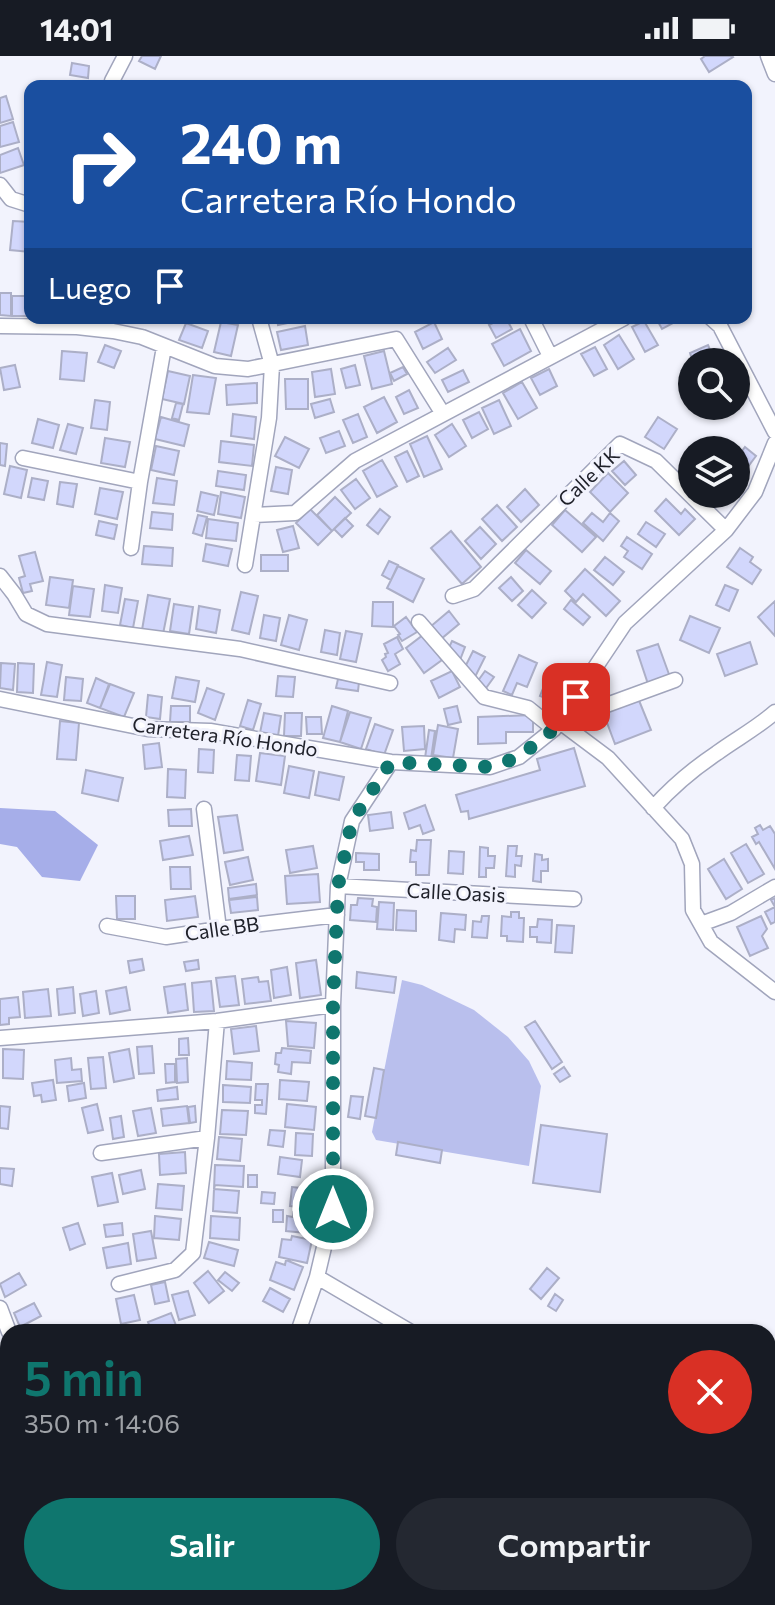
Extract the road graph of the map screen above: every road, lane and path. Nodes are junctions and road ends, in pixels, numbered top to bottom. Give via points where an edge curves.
1 (125, 56) edge
2 (768, 56) edge
3 (775, 74) edge
4 (113, 80) edge
5 (0, 185) edge
6 (24, 203) edge
7 (261, 324) edge
8 (534, 324) edge
9 (612, 324) edge
10 (718, 324) edge
11 (0, 326) edge
12 (164, 347) junction
13 (550, 356) junction
14 (272, 365) junction
15 (443, 414) junction
16 (775, 432) edge
17 (775, 443) edge
18 (23, 458) dead end
19 (140, 482) junction
20 (254, 515) junction
21 (726, 530) junction
22 (131, 548) dead end
23 (245, 565) dead end
24 (0, 576) edge
25 (453, 596) dead end
26 (419, 622) dead end
27 (675, 680) dead end
28 (390, 683) dead end
29 (0, 699) edge
30 (775, 712) edge
31 (557, 725) junction
32 (391, 762) junction
33 (653, 808) junction
34 (204, 809) dead end
35 (338, 886) junction
36 (775, 887) edge
37 (574, 899) dead end
38 (337, 915) junction
39 (701, 924) junction
40 (107, 926) dead end
41 (219, 929) junction
42 (775, 992) edge
43 (333, 1005) junction
44 (217, 1021) junction
45 (0, 1038) edge
46 (207, 1138) junction
47 (101, 1153) dead end
48 (317, 1277) junction
49 (119, 1284) dead end
50 (301, 1324) edge
51 (397, 1324) edge

1 - 4 street
2 - 3 street
5 - 6 street via 11,199
7 - 14 street
8 - 13 street
9 - 13 street
10 - 16 street
11 - 12 street via 113,331
12 - 14 street via 215,366
12 - 19 street
13 - 15 street
14 - 15 street via 396,339
14 - 20 street
15 - 20 street via 355,461 295,513
17 - 21 street, Carretera Río Hondo via 755,492
18 - 19 street
19 - 22 street
20 - 23 street
21 - 25 street, Calle KK via 656,461 620,444 474,589
21 - 31 street, Carretera Río Hondo via 625,623
24 - 28 street via 26,614 47,624 240,649
26 - 31 street via 484,697 528,708
27 - 31 street
29 - 32 street, Carretera Río Hondo via 148,729 210,731
30 - 33 street via 673,786
31 - 32 street, Carretera Río Hondo via 519,757 490,767
31 - 33 street via 608,758
32 - 35 street via 352,821
33 - 39 street via 682,839 692,864 693,910
34 - 41 street
35 - 37 street, Calle Oasis
35 - 38 street
36 - 39 street
38 - 41 street, Calle BB
38 - 43 street
39 - 42 street via 711,942
40 - 41 street, Calle BB via 166,937
43 - 44 street
43 - 48 street via 333,1209
44 - 45 street
44 - 46 street
46 - 47 street
46 - 49 street via 193,1253 175,1270
48 - 50 street
48 - 51 street

